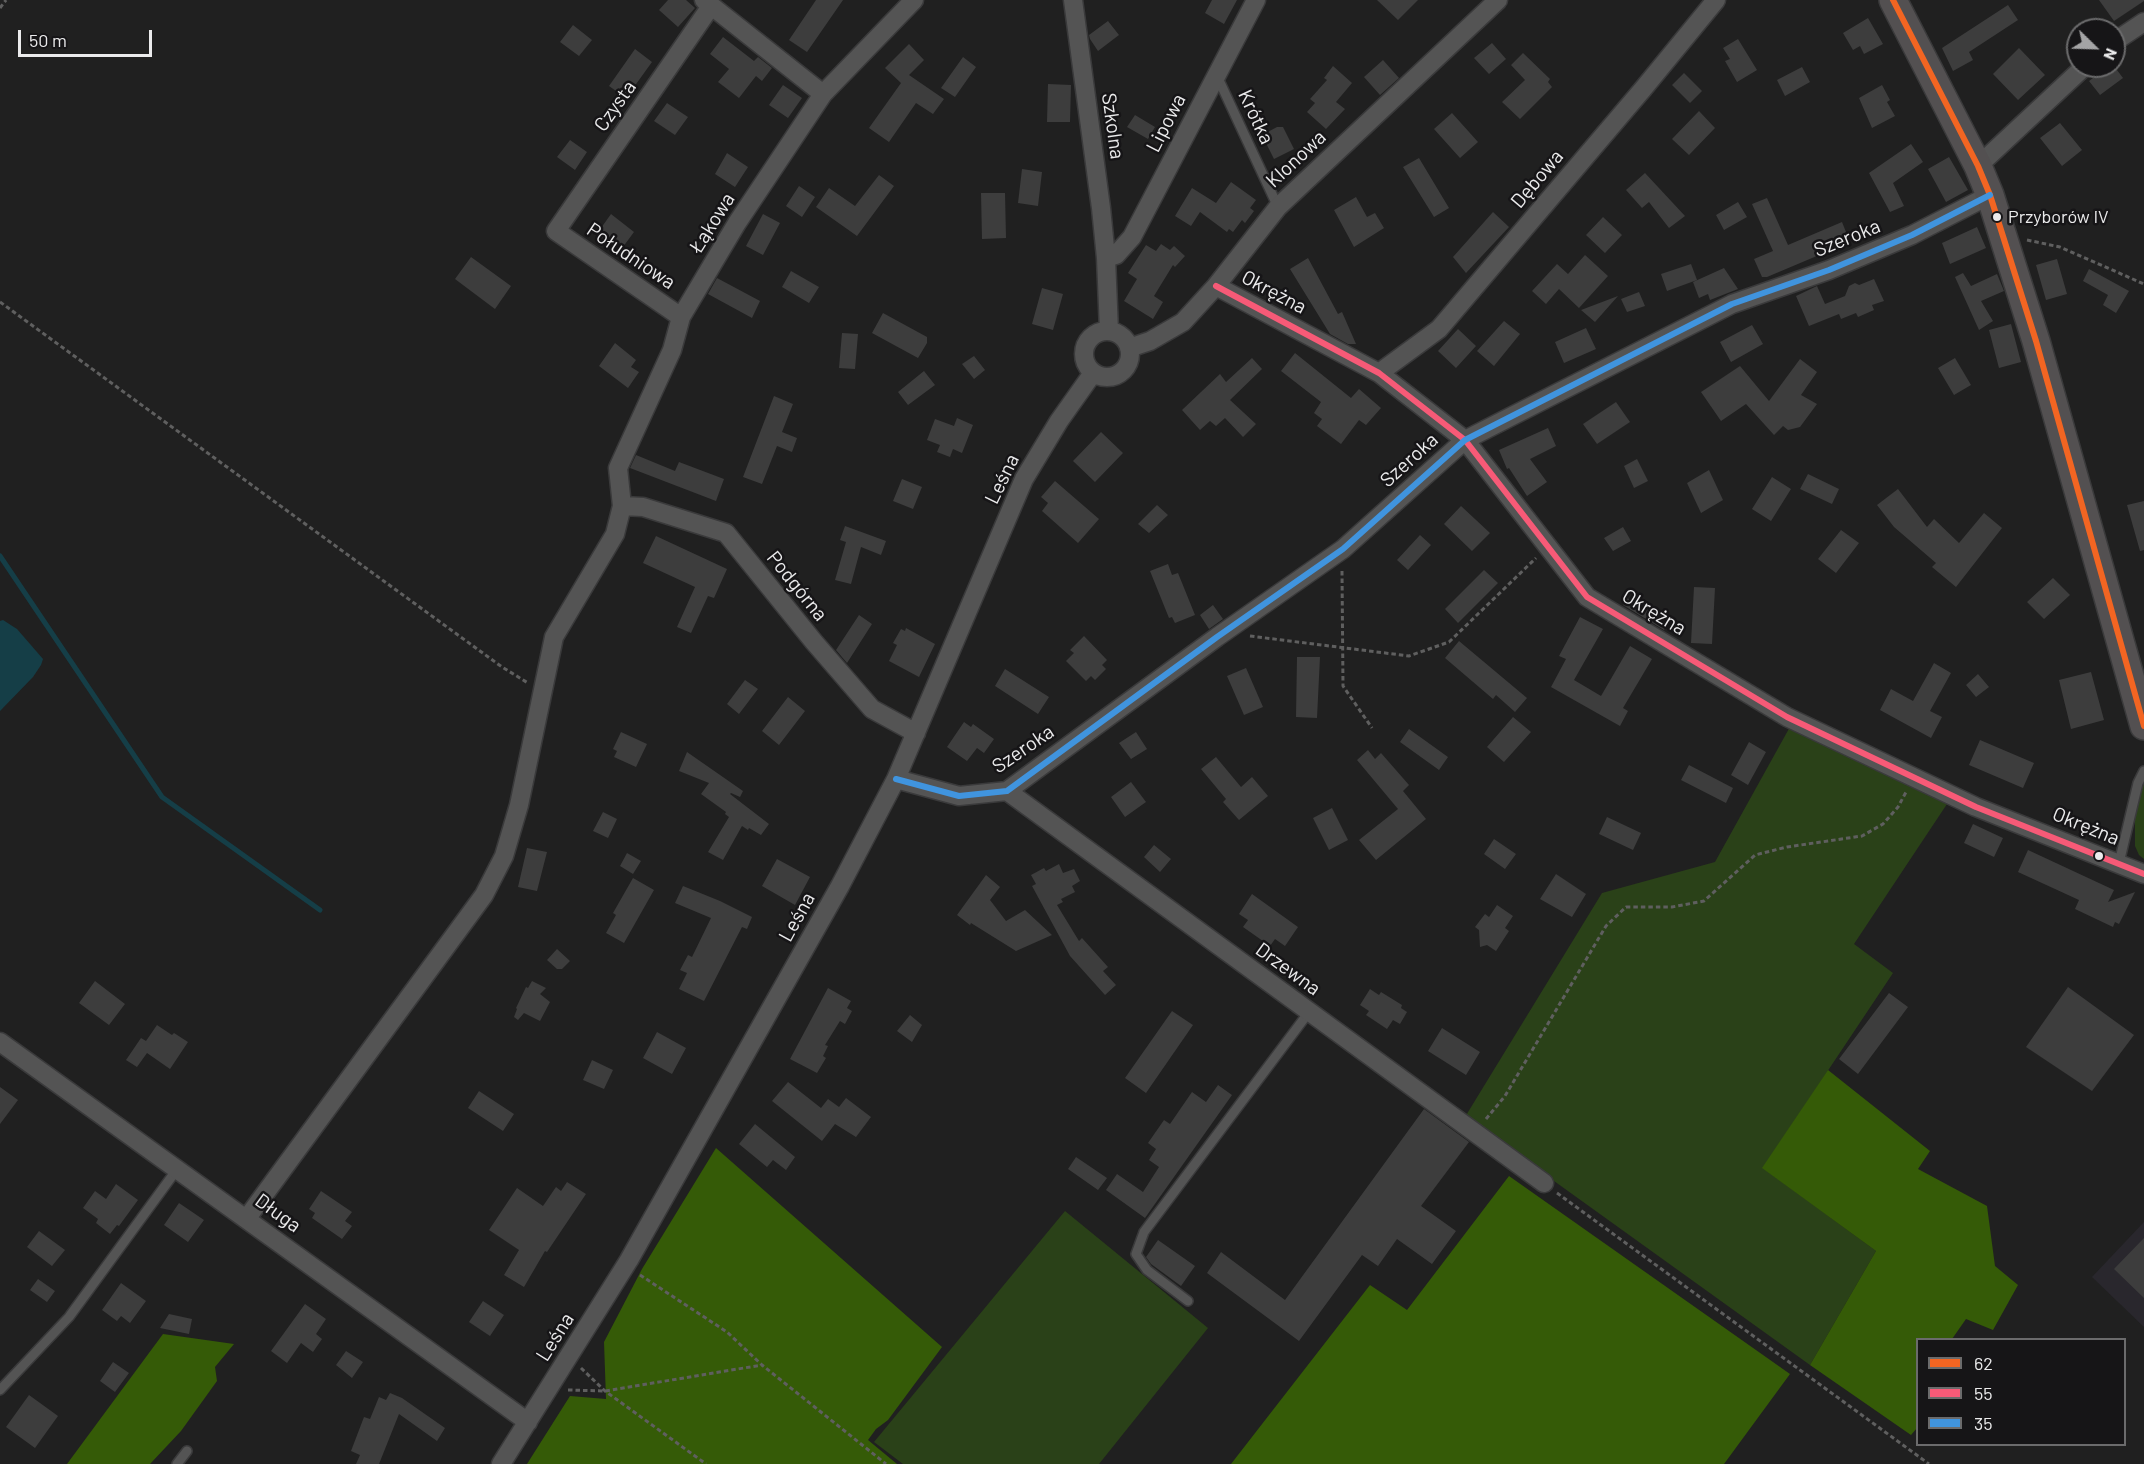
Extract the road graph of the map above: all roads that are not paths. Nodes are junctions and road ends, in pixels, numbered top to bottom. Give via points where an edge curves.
1 (914, 0) edge
2 (1073, 0) edge
3 (1256, 0) edge
4 (1498, 0) edge
5 (1716, 0) edge
6 (1893, 0) edge
7 (708, 3) edge
8 (2144, 22) edge
9 (2126, 34) edge
10 (1216, 74) junction
11 (2072, 78) edge
12 (824, 94) junction
13 (1978, 166) junction
14 (1990, 195) junction
15 (1278, 207) junction
16 (556, 231) joint
17 (1106, 258) junction
18 (1216, 286) junction
19 (681, 317) junction
20 (1109, 331) junction
21 (1129, 348) junction
22 (1093, 373) junction
23 (1379, 373) junction
24 (1466, 440) junction
25 (622, 506) junction
26 (2144, 726) edge
27 (916, 733) junction
28 (2144, 771) edge
29 (896, 779) junction
30 (1007, 791) junction
31 (2119, 863) junction
32 (2144, 874) edge
33 (1309, 1012) junction
34 (0, 1042) edge
35 (178, 1168) junction
36 (1544, 1183) road end
37 (247, 1218) junction
38 (1188, 1301) dead end
39 (0, 1390) edge
40 (528, 1422) junction
41 (187, 1450) dead end
42 (177, 1464) edge
43 (501, 1464) edge

1 - 12 street, Łąkowa
2 - 17 street, Szkolna
3 - 10 street, Lipowa
4 - 15 street, Klonowa
5 - 23 street, Dębowa via 1439,329
6 - 13 main road
7 - 12 street
7 - 16 street, Czysta
8 - 9 street
10 - 15 lane, Krótka
10 - 17 street, Lipowa via 1132,237 1116,255
11 - 13 street
12 - 19 street, Łąkowa via 737,224
13 - 14 main road
14 - 24 street, Szeroka via 1870,253 1732,304
14 - 26 main road via 2039,353
15 - 18 street, Klonowa
16 - 19 street, Południowa
17 - 20 street
18 - 21 street, Klonowa via 1183,322
18 - 23 street, Okrężna
19 - 25 street, Łąkowa via 672,350 618,468
20 - 21 street via 1121,336
20 - 22 street via 1095,335 1085,346 1085,361
21 - 22 street via 1129,362 1120,373 1107,377
22 - 27 street, Leśna via 1024,479
23 - 24 street, Okrężna
24 - 30 street, Szeroka via 1343,549
24 - 31 street, Okrężna via 1587,597 1787,717 1976,807
25 - 27 street, Podgórna via 644,507 726,533 872,709
25 - 37 street via 615,534 554,637 519,805 504,856 484,895
27 - 29 street, Leśna
28 - 31 lane
29 - 30 street, Szeroka via 959,796
29 - 40 street, Leśna via 626,1266
30 - 33 street, Drzewna
31 - 32 street, Okrężna
33 - 36 street, Drzewna
33 - 38 lane via 1144,1232 1136,1254 1147,1270
34 - 35 street, Długa
35 - 37 street, Długa
35 - 39 lane via 69,1317
37 - 40 street, Długa
40 - 43 street, Leśna
41 - 42 lane

